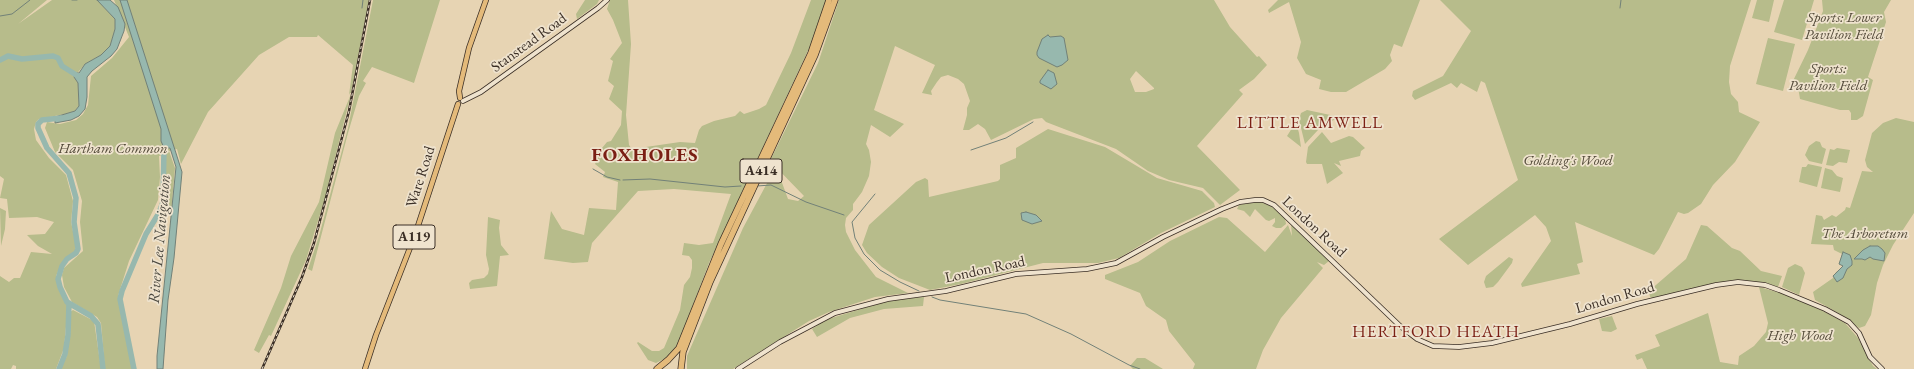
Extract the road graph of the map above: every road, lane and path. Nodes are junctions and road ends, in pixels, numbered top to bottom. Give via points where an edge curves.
1 (486, 0) edge
2 (607, 0) edge
3 (829, 0) edge
4 (835, 0) edge
5 (460, 101) junction
6 (668, 360) junction
7 (681, 368) edge
8 (365, 369) edge
9 (657, 369) edge
10 (738, 369) edge
11 (1882, 369) edge

1 - 5 main road, Ware Road / A119 via 469,48 459,91
2 - 5 main road, Stanstead Road via 491,85 473,97
3 - 6 highway, A414 via 808,59 721,244 679,348
4 - 7 highway, A414 via 810,68 710,282 683,352
5 - 8 main road, Ware Road / A119 via 415,235
6 - 7 highway
6 - 9 highway
10 - 11 main road, London Road via 835,312 883,300 946,291 1016,274 1087,269 1116,263 1222,209 1240,202 1255,200 1263,200 1274,205 1400,326 1417,339 1433,346 1459,348 1496,342 1731,282 1765,285 1849,322 1859,333 1870,357

